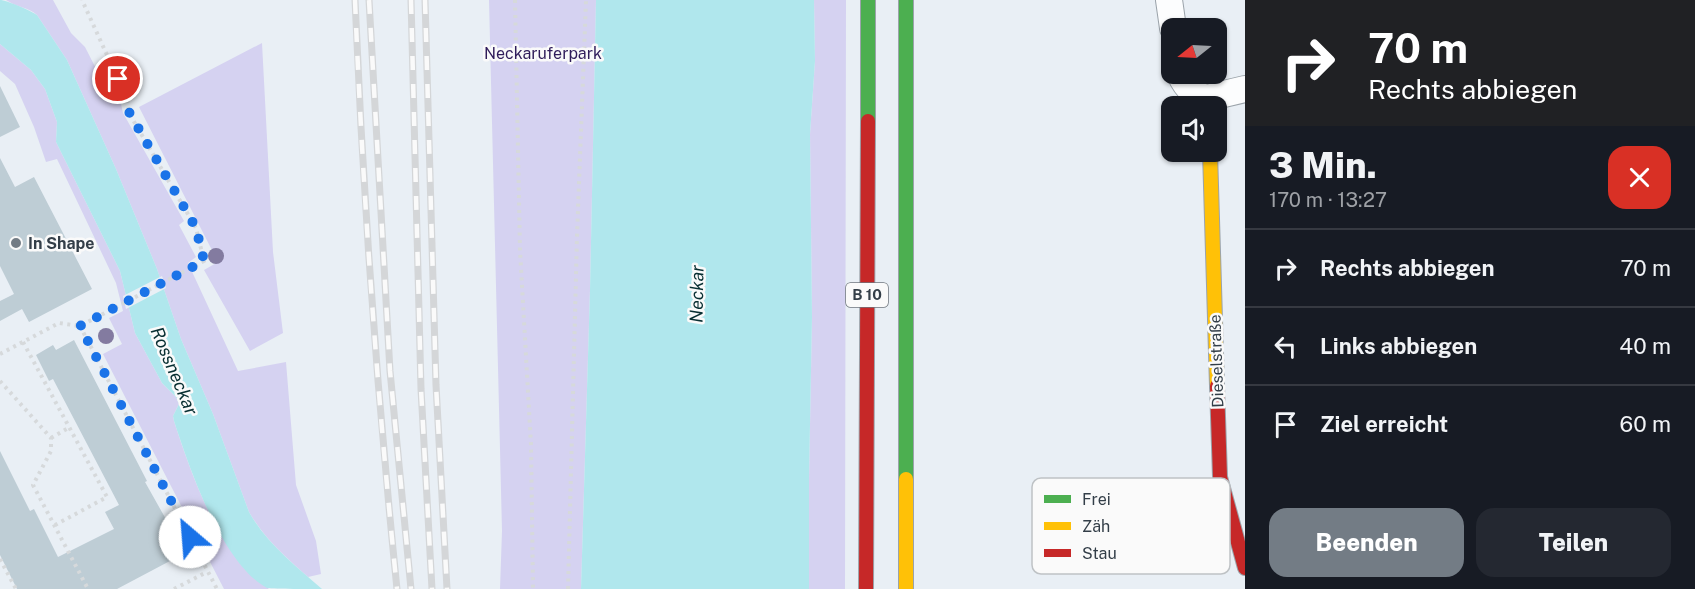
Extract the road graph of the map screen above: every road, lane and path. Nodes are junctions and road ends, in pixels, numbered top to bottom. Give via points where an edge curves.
1 (82, 0) edge
2 (515, 0) edge
3 (586, 0) edge
4 (868, 0) edge
5 (906, 0) edge
6 (1169, 0) edge
7 (1172, 18) edge
8 (1186, 84) edge
9 (1245, 89) edge
10 (1198, 96) edge
11 (1225, 96) edge
12 (1210, 162) edge
13 (80, 326) junction
14 (23, 342) junction
15 (0, 354) edge
16 (0, 381) edge
17 (70, 427) junction
18 (51, 438) junction
19 (1220, 478) edge
20 (1230, 513) edge
21 (55, 525) junction
22 (0, 559) edge
23 (2, 566) edge
24 (1245, 567) edge
25 (207, 572) junction
26 (16, 589) edge
27 (88, 589) edge
28 (174, 589) edge
29 (217, 589) edge
30 (533, 589) edge
31 (568, 589) edge
32 (866, 589) edge
33 (906, 589) edge

1 - 13 path via 127,99 129,112 196,228 204,261
2 - 30 path
3 - 31 path
4 - 32 main road, B 10
5 - 33 main road, B 10
6 - 7 street
8 - 10 street
9 - 11 street
12 - 19 main road, Dieselstraße
13 - 14 path via 59,323
13 - 25 path
14 - 15 path
14 - 17 path
16 - 18 path
17 - 18 path
17 - 21 path via 107,497
18 - 21 path via 51,451 33,485
20 - 24 main road, Dieselstraße
21 - 27 path
22 - 23 path
23 - 26 path
25 - 28 path
25 - 29 path

